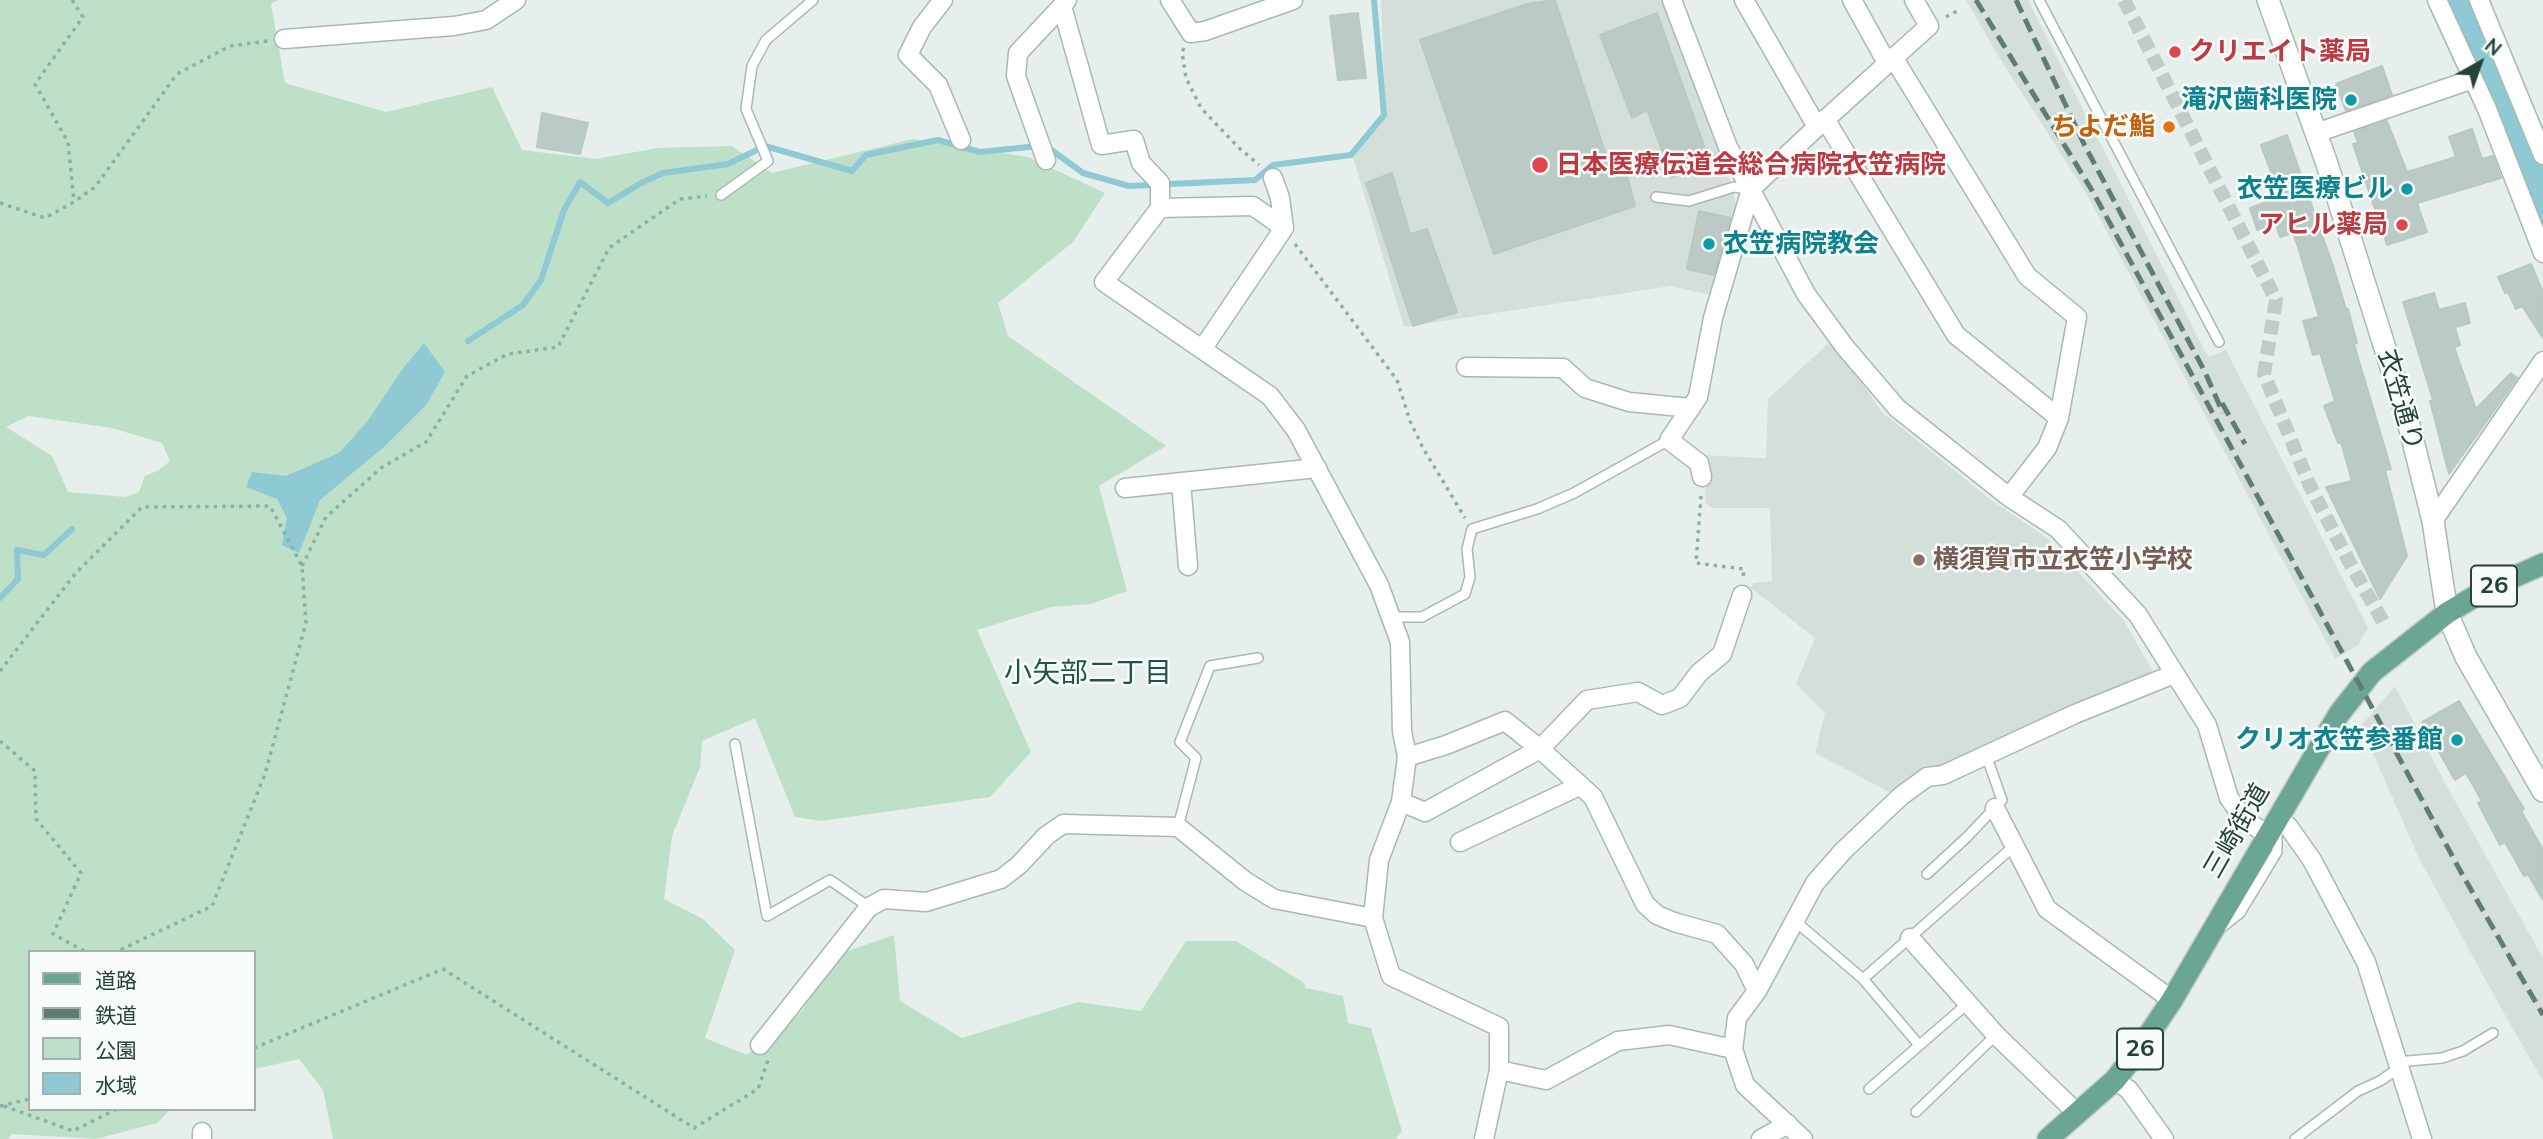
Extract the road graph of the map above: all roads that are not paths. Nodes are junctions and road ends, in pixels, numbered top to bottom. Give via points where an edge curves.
1 (516, 0) edge
2 (813, 0) edge
3 (943, 0) edge
4 (1170, 0) edge
5 (1293, 0) edge
6 (1672, 0) edge
7 (1744, 0) edge
8 (1852, 0) edge
9 (1914, 0) edge
10 (2039, 0) edge
11 (2269, 0) edge
12 (2437, 0) edge
13 (2479, 0) edge
14 (1065, 3) edge
15 (284, 39) road end
16 (1890, 60) junction
17 (2473, 79) junction
18 (1821, 123) junction
19 (2316, 133) junction
20 (961, 140) dead end
21 (2543, 155) edge
22 (1046, 160) dead end
23 (1273, 177) road end
24 (1751, 190) junction
25 (721, 195) road end
26 (1656, 197) dead end
27 (1160, 208) junction
28 (1284, 228) junction
29 (2543, 253) edge
30 (2219, 342) dead end
31 (1203, 348) junction
32 (2543, 361) edge
33 (1466, 367) dead end
34 (1691, 408) junction
35 (2059, 418) junction
36 (1669, 440) junction
37 (1317, 468) junction
38 (1702, 477) road end
39 (1181, 482) junction
40 (1125, 488) dead end
41 (2009, 497) junction
42 (2433, 521) junction
43 (2543, 564) edge
44 (1188, 566) dead end
45 (1742, 595) road end
46 (2447, 613) junction
47 (1391, 617) junction
48 (1258, 658) dead end
49 (2174, 674) junction
50 (735, 744) dead end
51 (1540, 749) junction
52 (1986, 755) junction
53 (1407, 757) junction
54 (1579, 786) junction
55 (2543, 791) edge
56 (1401, 802) junction
57 (1994, 808) junction
58 (1178, 827) junction
59 (2272, 827) junction
60 (1460, 842) dead end
61 (2014, 846) junction
62 (1927, 874) dead end
63 (869, 907) junction
64 (1373, 918) junction
65 (1795, 921) junction
66 (1910, 937) junction
67 (1863, 979) junction
68 (1757, 991) junction
69 (2172, 1000) junction
70 (1966, 1004) junction
71 (2493, 1033) dead end
72 (1996, 1035) junction
73 (1919, 1045) junction
74 (766, 1049) road end
75 (1733, 1049) junction
76 (2398, 1065) junction
77 (1499, 1070) junction
78 (2115, 1080) junction
79 (1869, 1089) dead end
80 (1916, 1112) dead end
81 (2078, 1114) junction
82 (1788, 1124) junction
83 (1484, 1139) edge
84 (1760, 1139) edge
85 (1803, 1139) edge
86 (2048, 1139) edge
87 (2164, 1139) edge
88 (2295, 1139) edge
89 (2422, 1139) edge

1 - 15 street via 486,20 454,26
2 - 25 lane via 766,40 751,66 746,109 768,162
3 - 20 street via 908,55 938,85
4 - 5 street via 1191,33
6 - 24 street via 1728,148
7 - 18 street
8 - 16 street
9 - 16 street via 1929,26
10 - 30 lane
11 - 19 street, 衣笠通り
12 - 17 street
13 - 21 street
14 - 22 street via 1018,53 1016,76
14 - 27 street via 1101,145 1134,140 1141,163 1160,183
16 - 18 street
16 - 35 street via 2027,276 2077,317
17 - 19 street
17 - 29 street
18 - 24 street
18 - 35 street via 1956,335
19 - 42 street, 衣笠通り via 2408,421
23 - 28 street
24 - 26 lane via 1734,187 1689,201
24 - 34 street via 1713,318 1698,397
24 - 41 street via 1806,294 1845,347 1897,408
27 - 28 street via 1253,206
27 - 31 street via 1104,282
28 - 31 street
31 - 37 street via 1270,396
32 - 42 street
33 - 34 street via 1563,368 1585,388 1629,402
34 - 36 street
35 - 41 street via 2047,447
36 - 38 street via 1699,463
36 - 47 lane via 1574,493 1472,529 1465,594 1422,617
37 - 39 street
37 - 47 street
39 - 40 street
39 - 44 street
41 - 49 street via 2057,529 2106,580 2138,615
42 - 46 street, 衣笠通り
43 - 46 main road, 三崎街道 / 26
45 - 51 street via 1722,654 1699,673 1680,698 1662,705 1637,692 1587,700
46 - 55 street, 衣笠通り via 2466,657
46 - 59 main road, 三崎街道 / 26 via 2372,672 2339,714
47 - 53 street via 1400,642
48 - 58 lane via 1210,666 1180,742 1196,758
49 - 52 street
49 - 59 street via 2207,725 2229,798 2245,820
50 - 63 lane via 767,916 830,880
51 - 53 street via 1505,721
51 - 54 street
51 - 56 street via 1425,812
52 - 57 lane via 2002,800
52 - 65 street via 1943,775 1927,777 1901,796 1815,883
53 - 56 street
54 - 60 street
54 - 68 street via 1593,797 1645,904 1657,915 1717,934 1744,964
56 - 64 street via 1379,860
57 - 61 street
57 - 62 lane
58 - 63 street via 1063,824 1001,879 926,902 884,899
58 - 64 street via 1274,899
59 - 69 main road, 三崎街道 / 26
59 - 76 street via 2288,826 2312,860 2366,962
61 - 66 lane
61 - 69 street via 2047,909
63 - 74 street
64 - 77 street via 1391,976 1499,1027
65 - 67 lane
65 - 68 street
66 - 67 lane
66 - 70 street
67 - 73 lane
68 - 75 street via 1737,1018
69 - 78 main road, 三崎街道 / 26
70 - 72 street
70 - 73 lane
71 - 76 lane via 2463,1051
72 - 80 lane
72 - 81 street
73 - 79 lane
75 - 77 street via 1669,1035 1618,1041 1546,1080
75 - 82 street via 1745,1085
76 - 88 lane
76 - 89 street
77 - 83 street
78 - 81 main road, 三崎街道 / 26
78 - 87 street via 2129,1090
81 - 86 main road, 三崎街道 / 26
82 - 84 street
82 - 85 street

